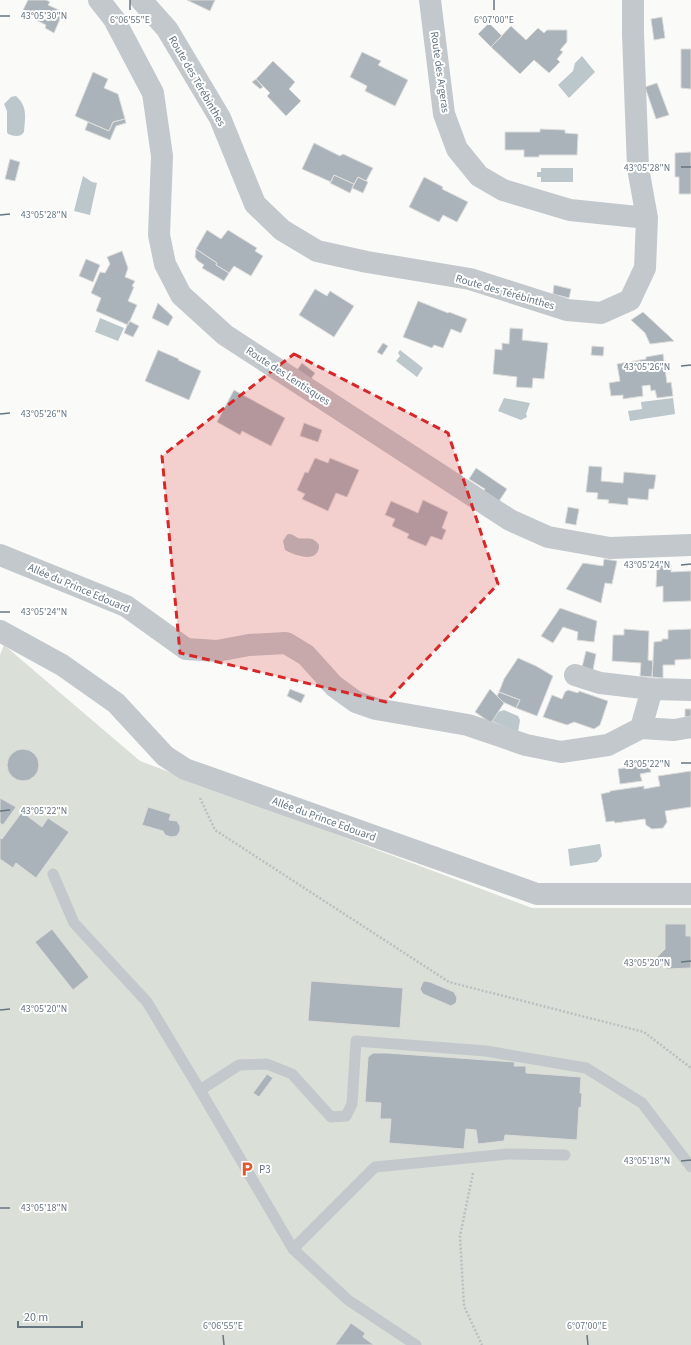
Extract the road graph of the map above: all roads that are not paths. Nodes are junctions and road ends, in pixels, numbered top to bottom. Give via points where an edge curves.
1 (99, 0) edge
2 (141, 0) edge
3 (430, 0) edge
4 (633, 0) edge
5 (647, 218) junction
6 (691, 545) edge
7 (0, 555) edge
8 (0, 631) edge
9 (575, 675) dead end
10 (652, 689) junction
11 (691, 690) edge
12 (691, 727) edge
13 (641, 728) junction
14 (53, 874) dead end
15 (691, 894) edge
16 (200, 1090) junction
17 (565, 1155) dead end
18 (691, 1167) edge
19 (293, 1249) junction
20 (416, 1345) edge

1 - 6 street, Route des Lentisques via 114,19 153,93 162,156 159,235 164,264 181,296 225,335 510,520 548,536 610,548
2 - 5 street, Route des Térébinthes via 167,29 220,118 255,204 282,230 317,250 367,262 470,279 567,310 601,313 630,300 645,268
3 - 5 street, Route des Argeras via 444,114 457,149 479,176 503,190 570,210
4 - 5 street, Route des Térébinthes via 638,168
7 - 13 street, Allée du Prince Edouard via 126,606 186,649 217,651 249,645 286,643 306,655 334,686 356,702 376,709 468,725 526,745 561,752 608,745
8 - 15 street, Allée du Prince Edouard via 62,665 116,703 165,756 185,769 537,894
9 - 10 street via 600,683
10 - 11 street
10 - 13 street
12 - 13 street via 674,730
14 - 16 lane via 74,923 147,1002
16 - 18 lane via 239,1065 267,1064 292,1074 331,1117 346,1116 352,1104 356,1041 486,1051 586,1068 642,1103
16 - 19 lane
17 - 19 lane via 508,1154 375,1167
19 - 20 lane via 348,1300

